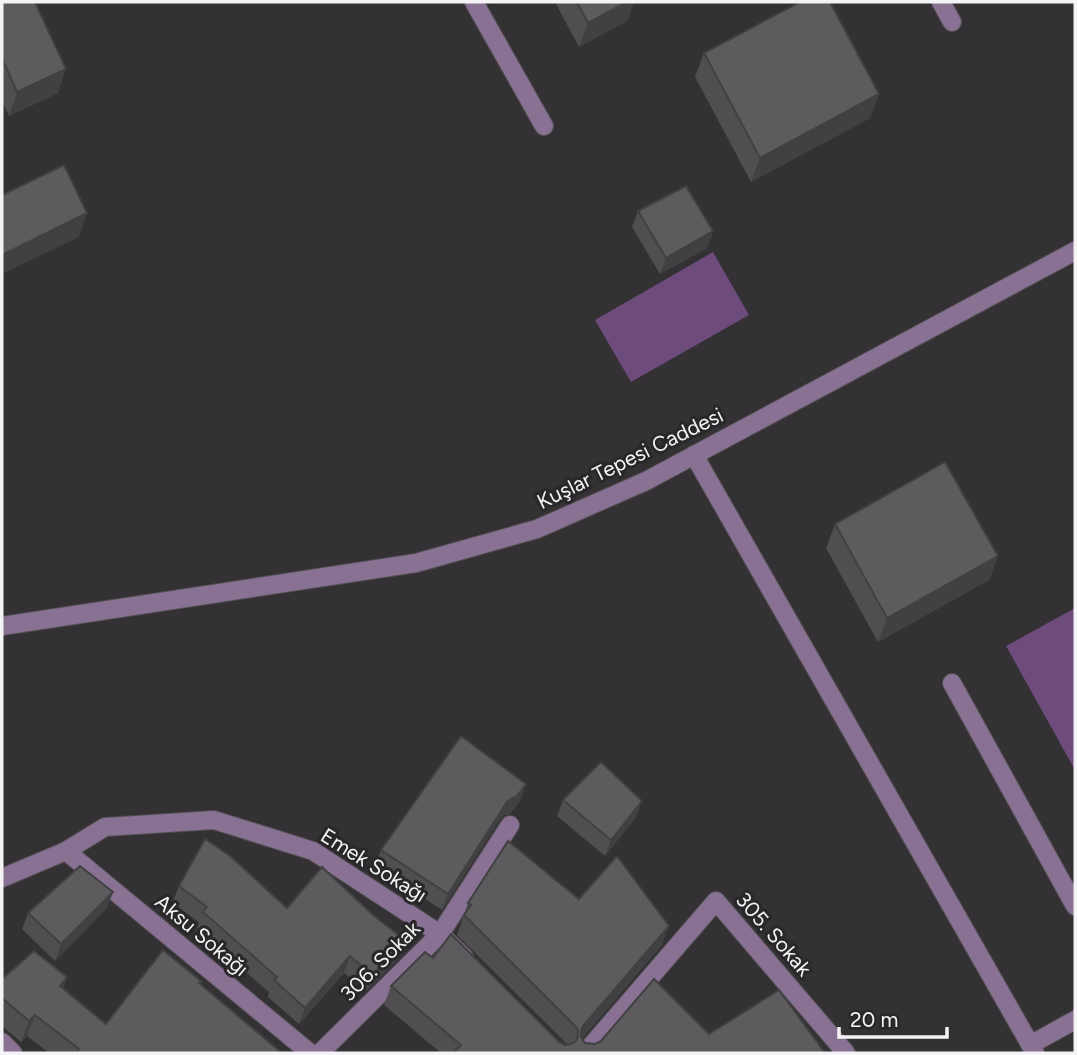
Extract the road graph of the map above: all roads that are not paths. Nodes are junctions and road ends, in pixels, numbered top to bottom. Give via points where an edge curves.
1 (474, 2) edge
2 (941, 2) edge
3 (952, 22) dead end
4 (544, 126) dead end
5 (1075, 251) edge
6 (694, 456) junction
7 (2, 626) edge
8 (952, 682) dead end
9 (510, 825) dead end
10 (66, 851) junction
11 (2, 878) edge
12 (1075, 906) edge
13 (440, 934) junction
14 (477, 970) edge
15 (1075, 1020) edge
16 (2, 1042) edge
17 (1032, 1049) edge
18 (13, 1053) edge
19 (310, 1053) edge
20 (320, 1053) edge
21 (585, 1053) edge
22 (846, 1053) edge

1 - 4 street
2 - 3 street
5 - 6 street, Kuşlar Tepesi Caddesi
6 - 7 street, Kuşlar Tepesi Caddesi via 537,529 416,563
6 - 17 street
8 - 12 street
9 - 13 street, 306. Sokak
10 - 11 street, Emek Sokağı
10 - 13 street, Emek Sokağı via 105,827 214,820 313,851
10 - 19 street, Aksu Sokağı
13 - 14 street, Emek Sokağı
13 - 20 street, 306. Sokak
15 - 17 street
16 - 18 street
21 - 22 street, 305. Sokak via 716,901

